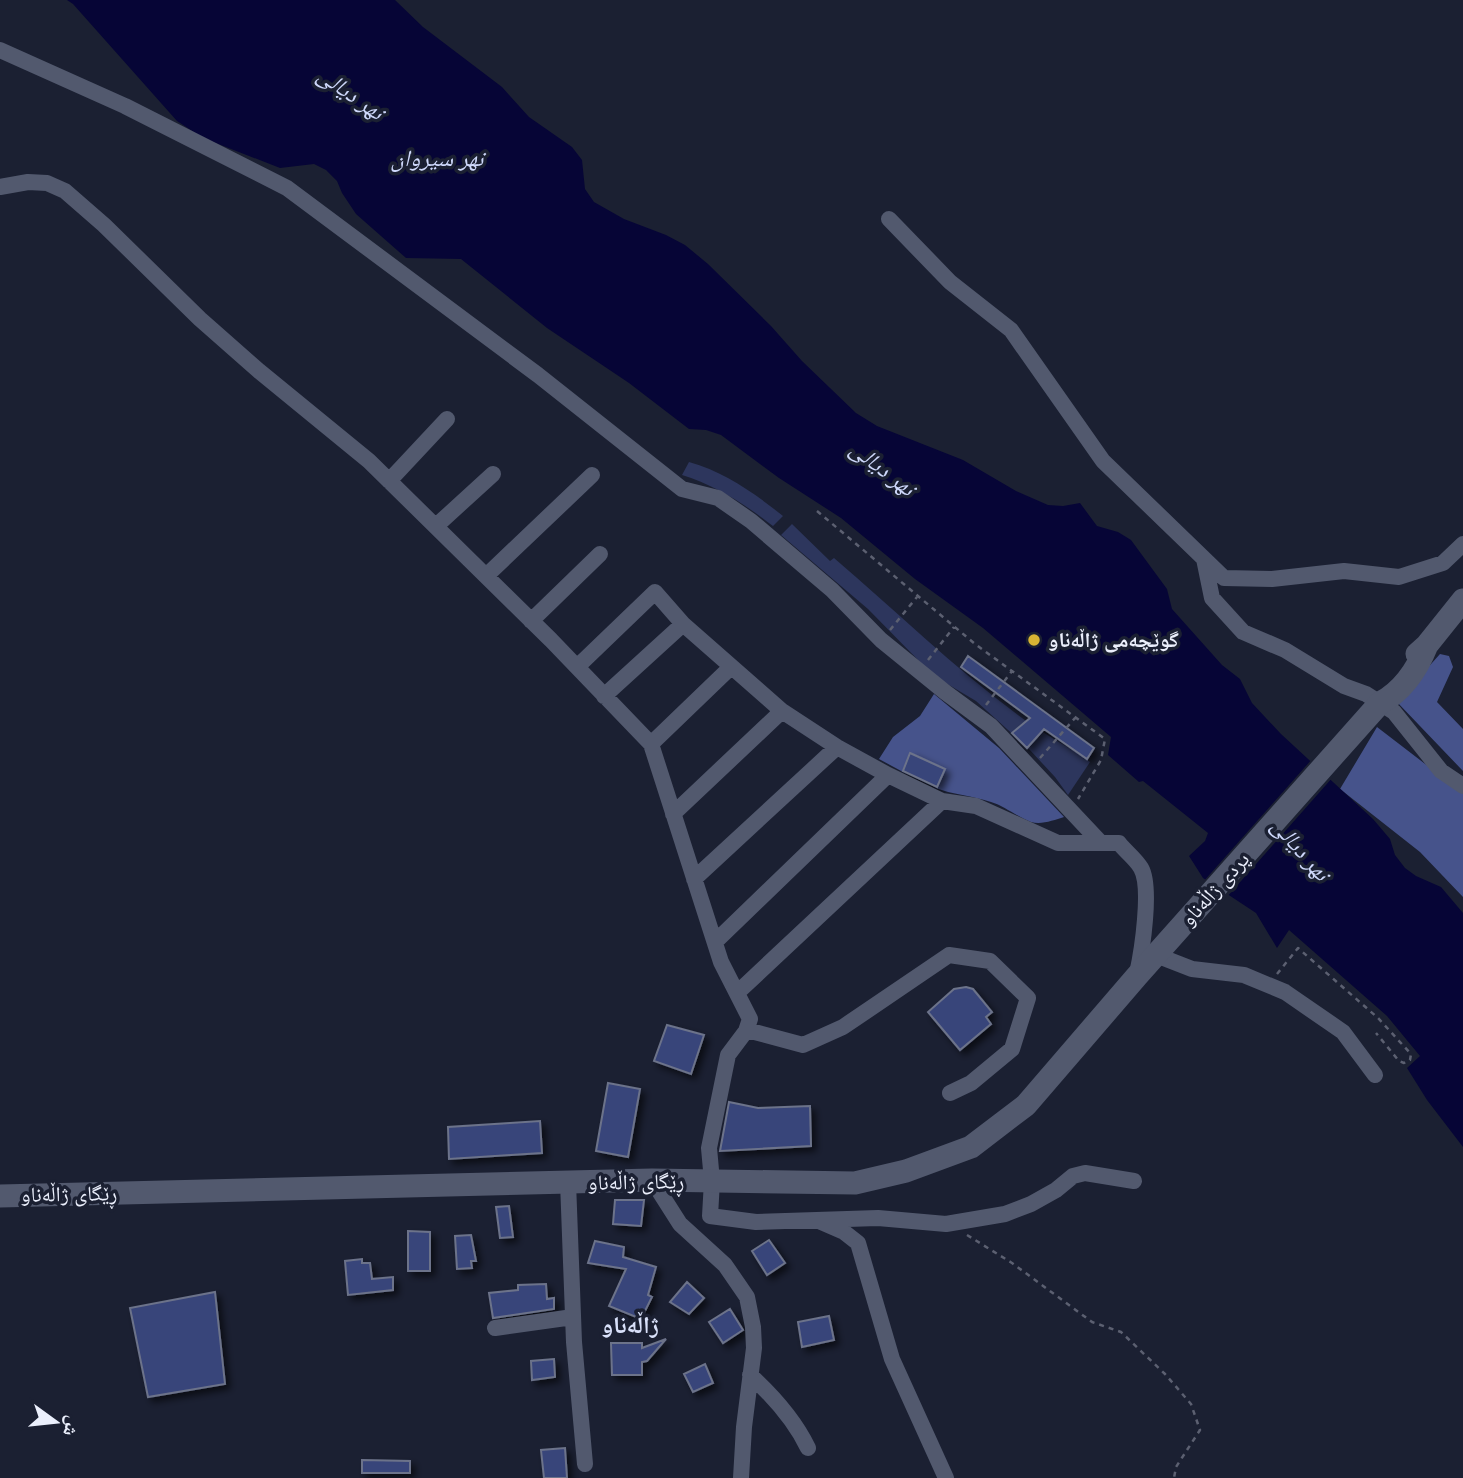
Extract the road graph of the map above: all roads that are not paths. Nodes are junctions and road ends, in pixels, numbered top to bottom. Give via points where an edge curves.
1 (0, 50) edge
2 (0, 187) edge
3 (889, 219) dead end
4 (447, 419) dead end
5 (493, 474) dead end
6 (592, 475) dead end
7 (389, 481) junction
8 (436, 526) junction
9 (1463, 544) edge
10 (600, 554) dead end
11 (1204, 559) junction
12 (486, 576) junction
13 (1463, 600) edge
14 (531, 621) junction
15 (683, 624) junction
16 (577, 667) junction
17 (731, 667) junction
18 (604, 696) junction
19 (782, 711) junction
20 (1373, 711) junction
21 (651, 744) junction
22 (836, 747) junction
23 (888, 775) junction
24 (1463, 786) edge
25 (942, 802) junction
26 (673, 814) junction
27 (1101, 843) junction
28 (694, 879) junction
29 (1175, 934) joint
30 (715, 942) junction
31 (1156, 955) junction
32 (1137, 976) junction
33 (737, 993) junction
34 (747, 1030) junction
35 (1375, 1075) dead end
36 (950, 1093) dead end
37 (652, 1181) junction
38 (712, 1181) junction
39 (1134, 1181) dead end
40 (568, 1182) junction
41 (0, 1196) edge
42 (819, 1222) junction
43 (573, 1317) junction
44 (495, 1328) dead end
45 (750, 1375) junction
46 (808, 1448) dead end
47 (585, 1464) dead end
48 (741, 1478) edge
49 (946, 1478) edge

1 - 27 street via 125,106 287,188 682,489 718,498 751,521 832,590 881,640 991,726
2 - 7 street via 47,183 65,191 200,319
3 - 11 street via 950,282 1011,330 1103,461
4 - 7 street
5 - 8 street
6 - 12 street
7 - 8 street
8 - 12 street
9 - 11 street via 1443,563 1399,577 1344,571 1272,579 1224,578
10 - 14 street
11 - 20 street via 1212,598 1243,632 1366,694
12 - 14 street
13 - 20 main road via 1427,645 1417,669
14 - 16 street
15 - 16 street via 655,592
15 - 17 street
15 - 18 street
16 - 18 street
17 - 19 street
17 - 21 street
18 - 21 street
19 - 22 street
19 - 26 street
20 - 24 street via 1394,712 1441,771
20 - 29 main road, پردی ژاڵەناو
21 - 26 street
22 - 23 street
22 - 28 street
23 - 25 street
23 - 30 street
25 - 27 street via 976,806 1058,843
25 - 33 street
26 - 28 street
27 - 32 street via 1119,843 1142,869 1146,902
28 - 30 street
29 - 31 main road, ڕێگای ژاڵەناو
30 - 33 street
31 - 32 main road, ڕێگای ژاڵەناو
31 - 35 street via 1192,969 1244,975 1285,992 1343,1032
32 - 38 main road, ڕێگای ژاڵەناو via 1026,1105 971,1147 906,1171 855,1183
33 - 34 street via 750,1019
34 - 36 street via 803,1045 843,1027 949,955 990,961 1028,998 1012,1049 971,1083
34 - 38 street via 728,1055 709,1148
37 - 38 main road, ڕێگای ژاڵەناو
37 - 40 main road, ڕێگای ژاڵەناو
37 - 45 street via 680,1224 725,1265 747,1297 753,1327
38 - 42 street via 710,1216
39 - 42 street via 1085,1173 1005,1214 946,1224 878,1218
40 - 41 main road, ڕێگای ژاڵەناو
40 - 43 street
42 - 49 street via 844,1232 858,1244 892,1359
43 - 44 street
43 - 47 street
45 - 46 street via 775,1398
45 - 48 street

